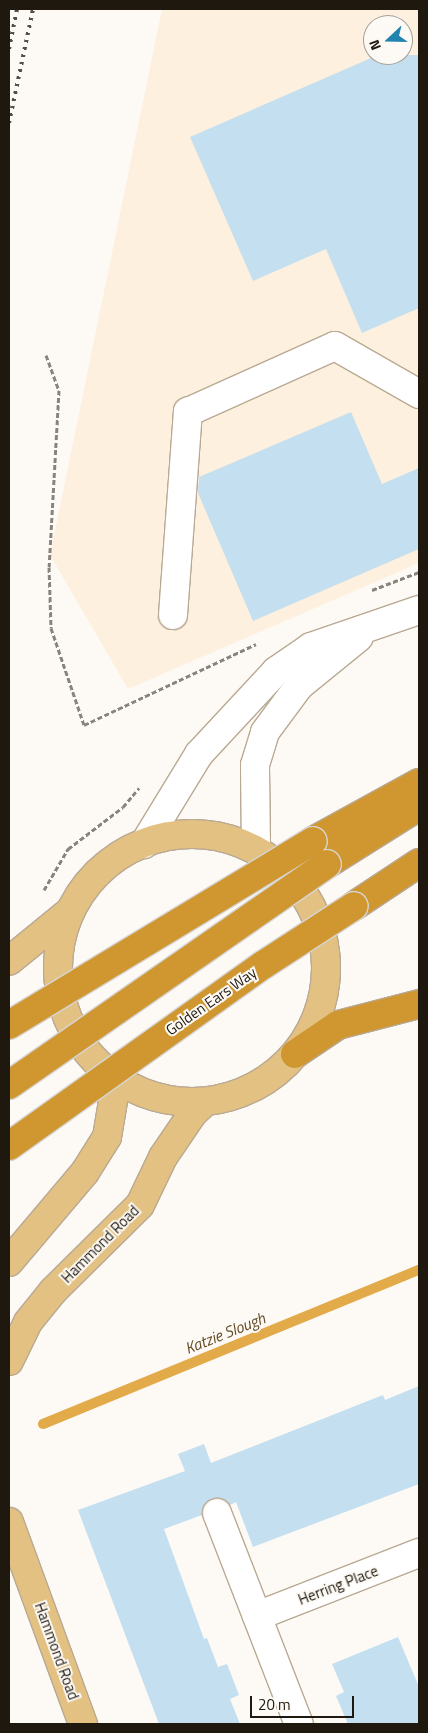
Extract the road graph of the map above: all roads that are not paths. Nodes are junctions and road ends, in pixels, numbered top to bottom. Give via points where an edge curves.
1 (419, 394) edge
2 (419, 610) edge
3 (173, 614) dead end
4 (374, 625) junction
5 (419, 783) edge
6 (419, 806) edge
7 (144, 844) junction
8 (256, 849) junction
9 (419, 864) edge
10 (74, 907) junction
11 (9, 961) edge
12 (419, 1004) edge
13 (63, 1007) junction
14 (9, 1012) edge
15 (9, 1025) edge
16 (295, 1054) junction
17 (116, 1083) junction
18 (9, 1085) edge
19 (205, 1102) junction
20 (9, 1146) edge
21 (9, 1262) edge
22 (9, 1361) edge
23 (217, 1513) dead end
24 (9, 1522) edge
25 (419, 1553) edge
26 (257, 1616) junction
27 (84, 1724) edge
28 (299, 1724) edge

1 - 3 street via 335,346 188,412
2 - 4 street
4 - 7 street via 311,647 276,671 199,754
4 - 8 street via 299,686 265,732 255,765
5 - 15 highway, bridge via 313,841
6 - 18 highway, bridge via 327,864
7 - 8 main road via 160,837 209,834
7 - 10 main road via 114,858 80,894
8 - 16 main road via 292,877 316,916 326,961 323,1007
9 - 20 highway, Golden Ears Way, bridge via 248,975
10 - 11 main road
10 - 13 main road via 61,940 59,956 58,994
12 - 16 highway via 338,1025
13 - 14 main road
13 - 17 main road via 80,1041
16 - 19 main road via 254,1087
17 - 19 main road via 153,1096
17 - 21 main road via 107,1137 86,1172
19 - 22 main road, Hammond Road via 192,1113 163,1158 140,1205 53,1291 28,1322
23 - 26 street
24 - 27 main road, Hammond Road
25 - 26 street, Herring Place
26 - 28 street

